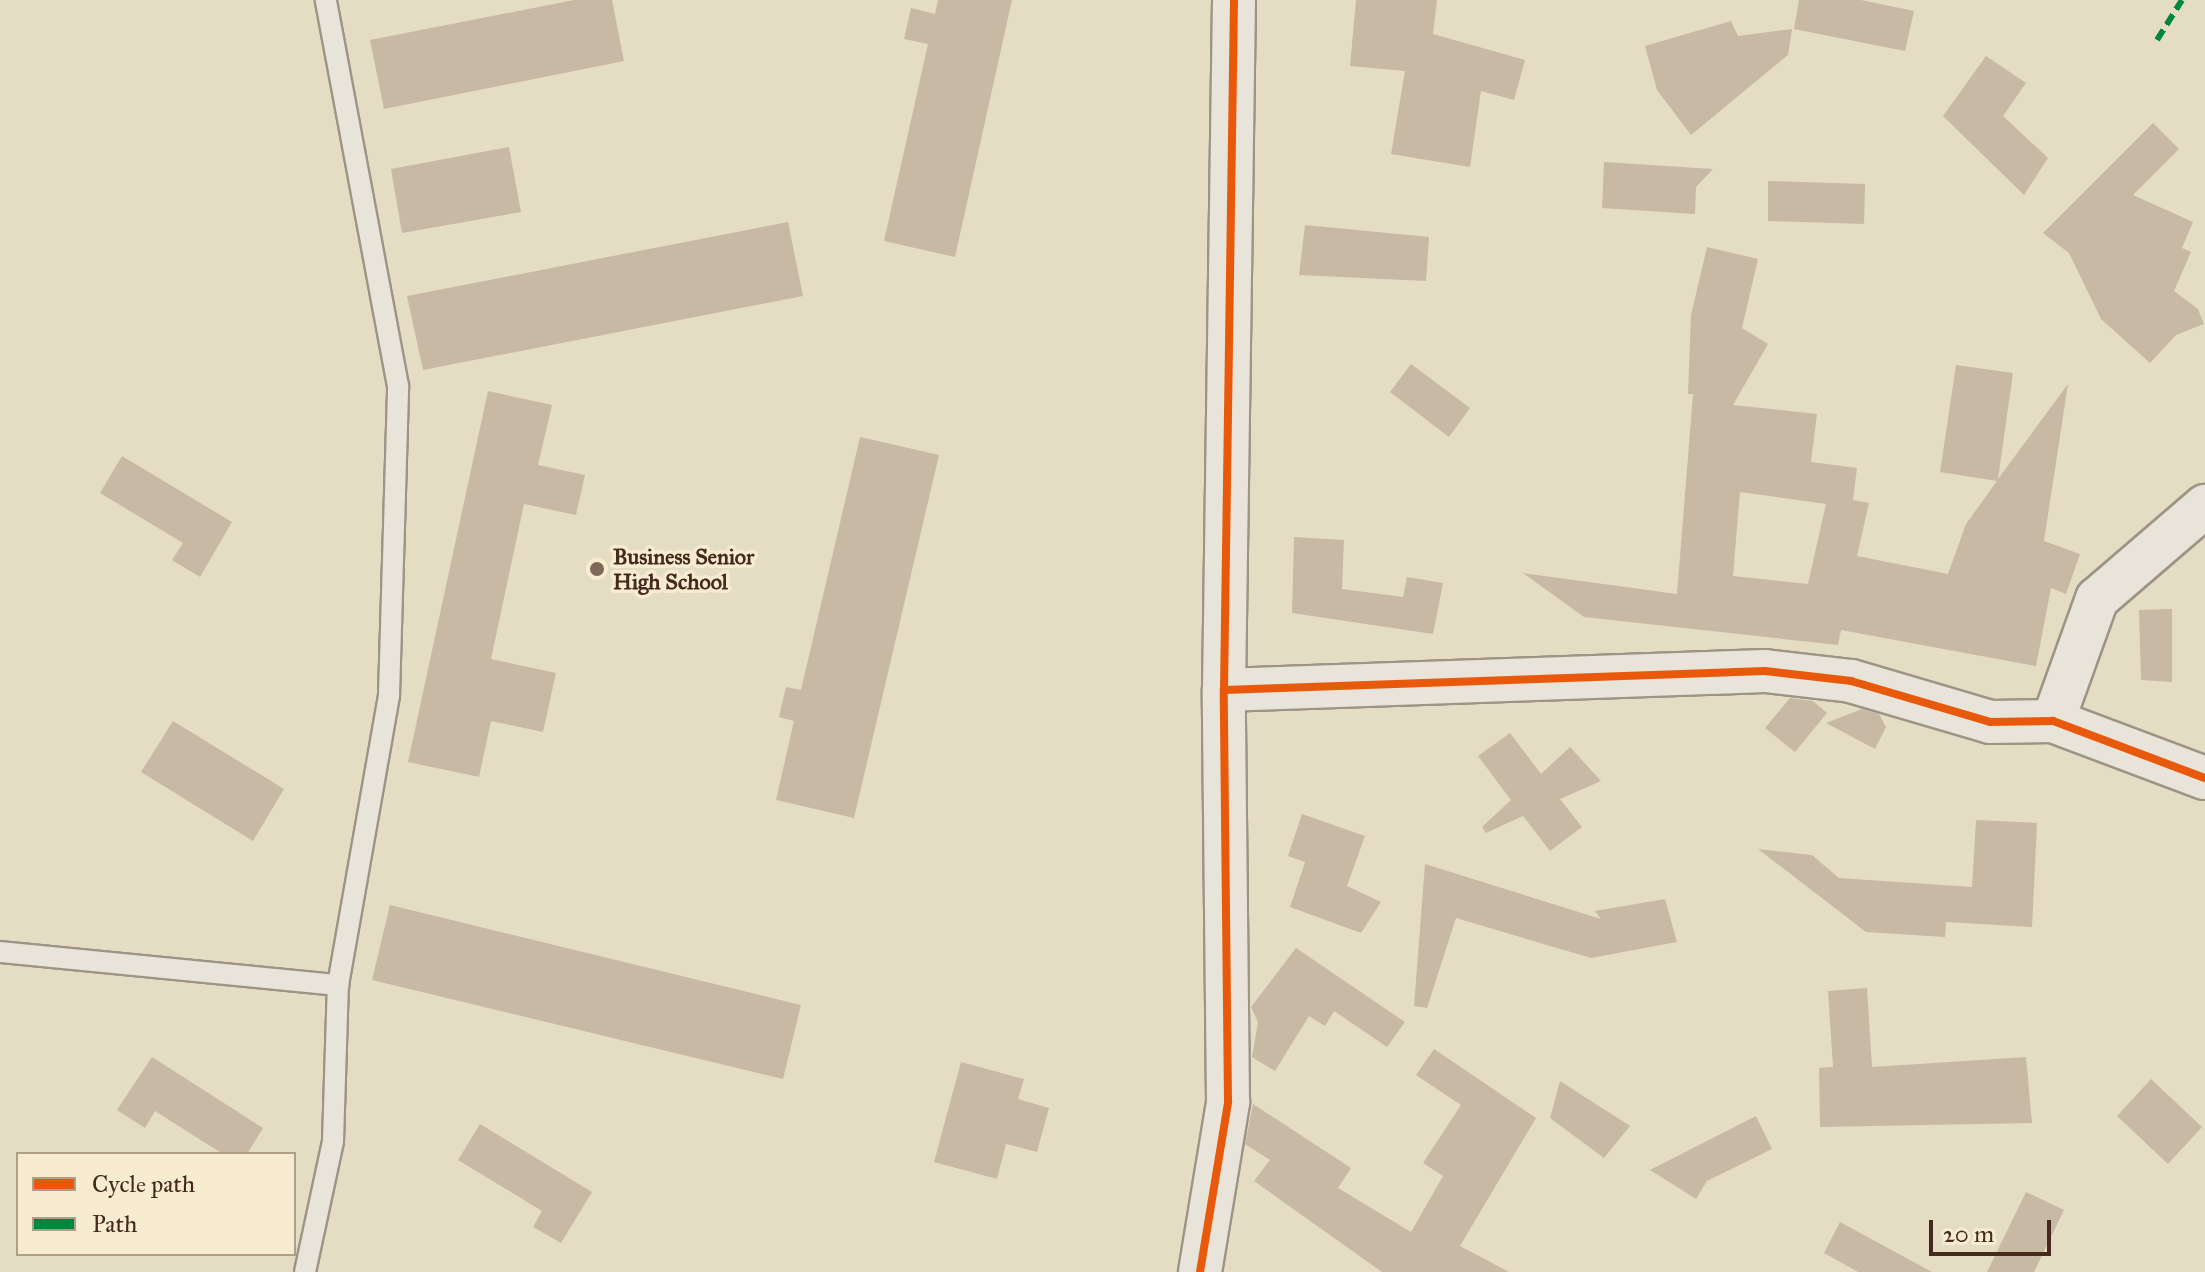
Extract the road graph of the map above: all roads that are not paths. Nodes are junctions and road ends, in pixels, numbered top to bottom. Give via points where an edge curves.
1 (326, 0) edge
2 (1234, 0) edge
3 (2205, 506) edge
4 (1224, 690) junction
5 (2053, 721) junction
6 (2205, 778) edge
7 (0, 952) edge
8 (338, 985) junction
9 (305, 1272) edge
10 (1200, 1272) edge

1 - 8 lane via 398,386 389,695
2 - 4 street
3 - 5 street via 2097,599
4 - 5 street via 1765,671 1851,681 1990,722
4 - 10 street via 1228,1102
5 - 6 street
7 - 8 lane
8 - 9 lane via 333,1141

